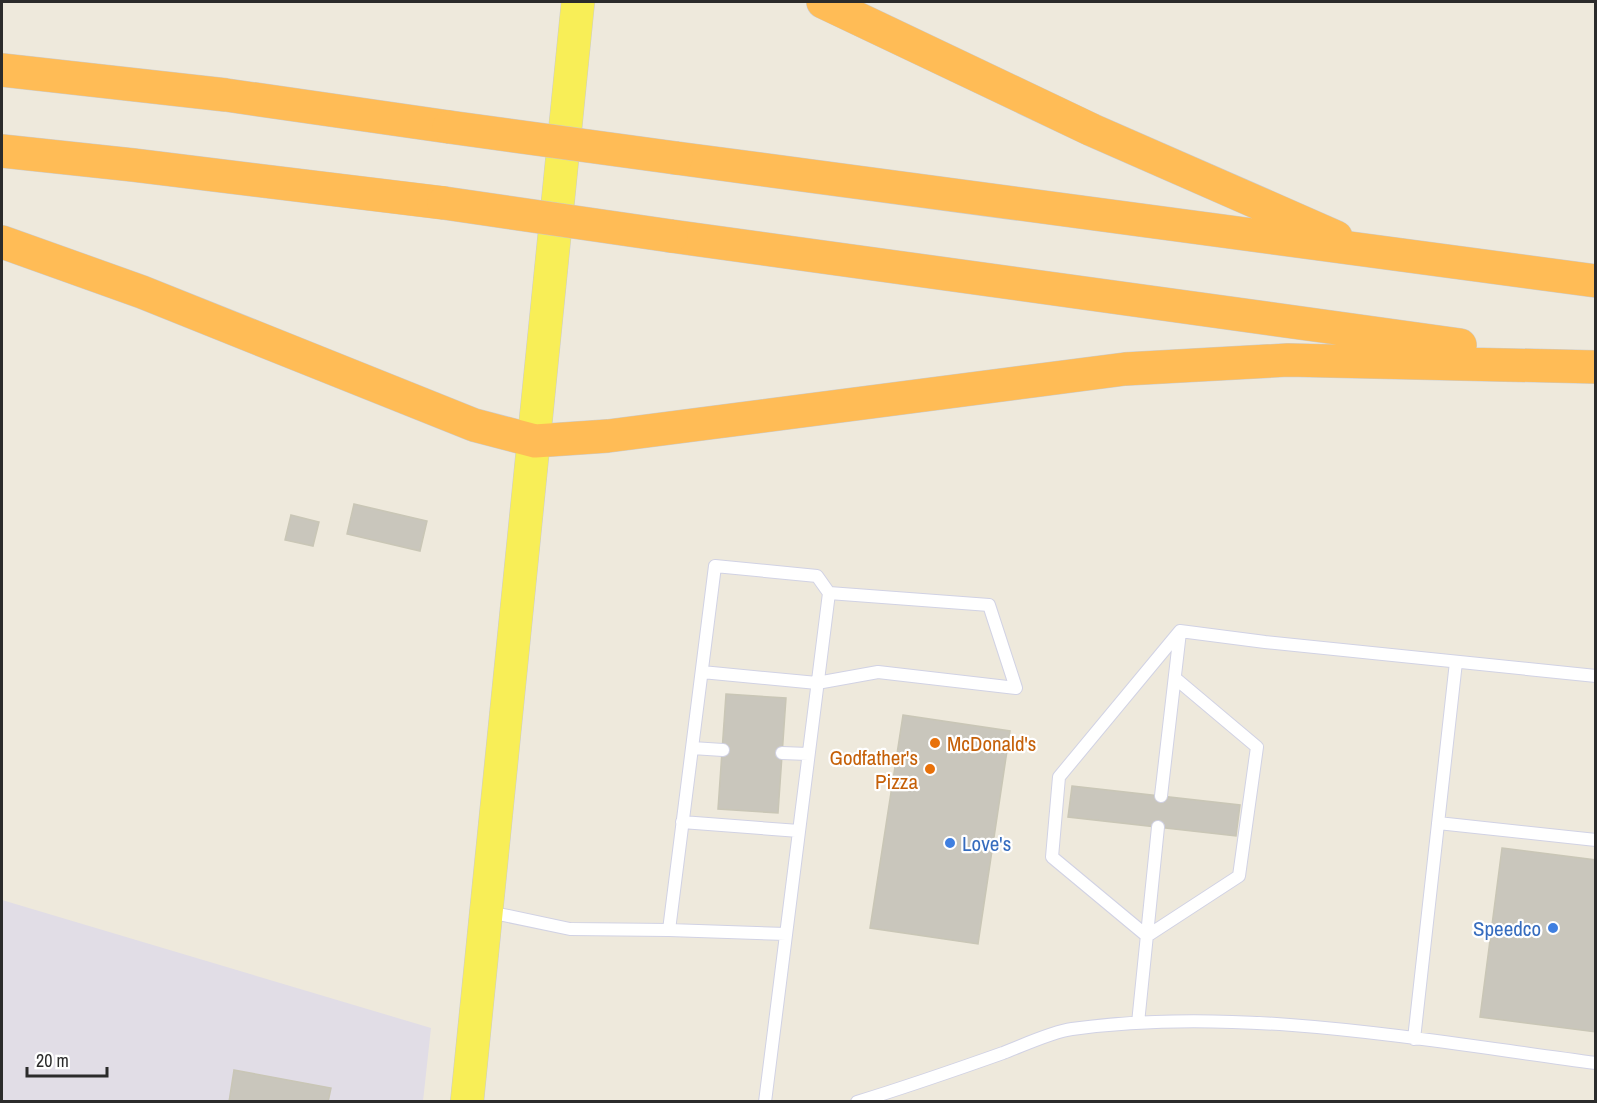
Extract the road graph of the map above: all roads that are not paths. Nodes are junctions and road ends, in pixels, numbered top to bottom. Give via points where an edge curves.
1 (578, 2) edge
2 (823, 2) edge
3 (2, 70) edge
4 (2, 152) edge
5 (2, 242) edge
6 (1371, 252) junction
7 (1596, 281) edge
8 (1596, 365) edge
9 (535, 441) junction
10 (829, 593) junction
11 (1180, 631) junction
12 (1456, 662) junction
13 (702, 672) junction
14 (1596, 676) edge
15 (1174, 678) junction
16 (817, 683) junction
17 (692, 748) junction
18 (723, 750) dead end
19 (782, 753) dead end
20 (808, 754) junction
21 (1161, 796) dead end
22 (682, 822) junction
23 (1438, 823) junction
24 (1158, 827) dead end
25 (799, 831) junction
26 (1596, 840) edge
27 (487, 911) junction
28 (669, 930) junction
29 (786, 934) junction
30 (1147, 936) junction
31 (1138, 1023) junction
32 (1414, 1040) junction
33 (1596, 1063) edge
34 (467, 1101) edge
35 (765, 1101) edge
36 (857, 1101) edge

1 - 9 main road
2 - 6 highway via 1092,130
3 - 6 highway, bridge via 226,95
4 - 8 highway, bridge via 444,203
5 - 9 highway via 142,292 474,425
6 - 7 highway
8 - 9 highway via 1288,360 1125,369 608,436
9 - 27 main road
10 - 13 lane via 818,576 715,566
10 - 16 lane
10 - 16 lane via 988,605 1016,688 878,672
11 - 12 lane
11 - 15 lane
11 - 30 lane via 1059,777 1052,857
12 - 14 lane
12 - 23 lane
13 - 16 lane
13 - 17 lane
15 - 21 lane
15 - 30 lane via 1257,747 1239,876
16 - 20 lane
17 - 18 lane
17 - 22 lane
19 - 20 lane
20 - 25 lane
22 - 25 lane
22 - 28 lane
23 - 26 lane
23 - 32 lane
24 - 30 lane
25 - 29 lane
27 - 28 lane via 570,929
27 - 34 main road
28 - 29 lane
29 - 35 lane
30 - 31 lane
31 - 32 lane via 1196,1021 1321,1027
31 - 36 lane via 1070,1029
32 - 33 lane

